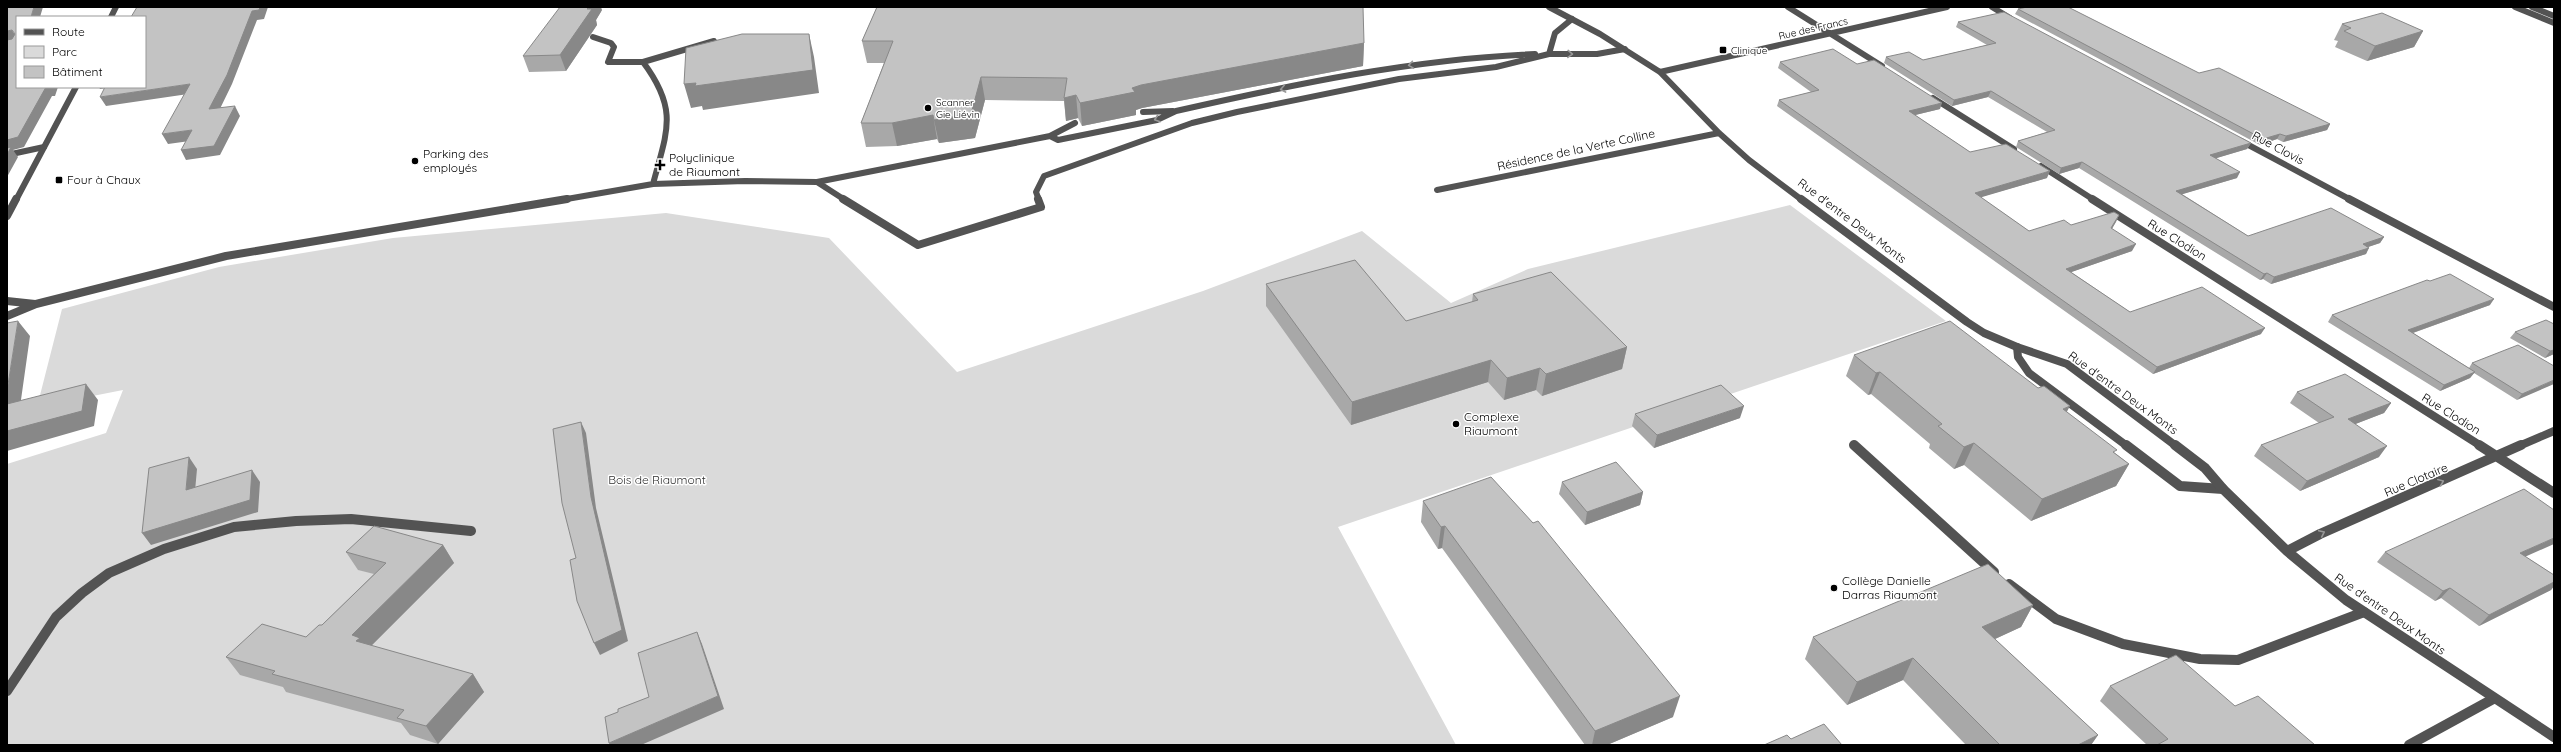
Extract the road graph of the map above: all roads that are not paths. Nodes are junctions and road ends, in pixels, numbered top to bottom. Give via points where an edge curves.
1 (116, 7) edge
2 (1549, 7) edge
3 (1788, 7) edge
4 (1947, 7) edge
5 (1992, 7) edge
6 (2515, 7) edge
7 (2532, 7) edge
8 (112, 16) edge
9 (2554, 16) edge
10 (1572, 19) junction
11 (2019, 22) edge
12 (2554, 23) edge
13 (1830, 32) junction
14 (593, 37) dead end
15 (714, 40) edge
16 (1625, 49) junction
17 (1549, 54) junction
18 (643, 62) junction
19 (1660, 72) junction
20 (1892, 72) edge
21 (75, 88) edge
22 (1926, 93) edge
23 (1176, 111) junction
24 (1143, 112) edge
25 (1075, 123) edge
26 (1718, 133) junction
27 (1050, 136) junction
28 (2234, 137) edge
29 (44, 147) junction
30 (2020, 153) edge
31 (7, 155) edge
32 (2034, 162) edge
33 (817, 182) junction
34 (653, 184) junction
35 (1437, 190) dead end
36 (7, 216) edge
37 (7, 301) edge
38 (36, 304) junction
39 (2554, 307) edge
40 (7, 316) edge
41 (2018, 347) junction
42 (2554, 431) edge
43 (1854, 445) dead end
44 (2498, 457) junction
45 (2223, 489) junction
46 (2554, 493) edge
47 (471, 531) dead end
48 (2287, 551) junction
49 (2364, 612) junction
50 (7, 691) edge
51 (2493, 698) junction
52 (2554, 737) edge
53 (2409, 745) edge

1 - 8 street
2 - 10 street, Rue d'entre Deux Monts
3 - 13 street
4 - 13 street, Rue des Francs
5 - 11 street
6 - 12 street
7 - 9 street
10 - 16 street, Rue d'entre Deux Monts
10 - 17 street via 1561,24 1551,37
13 - 19 street, Rue des Francs
13 - 20 street
14 - 18 street via 611,43 614,47 608,62
15 - 18 street
17 -> 16 street via 1613,53
16 - 19 street, Rue d'entre Deux Monts
17 -> 23 street via 1507,54 1371,71
17 - 33 street via 1496,67 1399,79 1192,123 1044,176 1036,192 1041,208 918,245
18 - 34 street via 652,73 666,100 670,115 668,134
19 - 26 street, Rue d'entre Deux Monts
21 - 29 street
22 - 30 street
23 - 24 street
23 -> 27 street via 1157,120 1058,140
25 - 27 street
26 - 35 street, Résidence de la Verte Colline
26 - 41 street, Rue d'entre Deux Monts via 1749,160 1967,322 1984,333
27 - 33 street
28 - 39 street, Rue Clovis
29 - 31 street
29 - 36 street
32 - 44 street, Rue Clodion
33 - 34 street
34 - 38 street via 226,256
37 - 38 street
38 - 40 street
41 - 45 street, Rue d'entre Deux Monts via 2068,364 2205,468
41 - 45 street via 2018,357 2029,373 2180,486
42 - 44 street, Rue Clotaire
43 - 49 street via 2002,578 2056,619 2123,644 2200,659 2238,660
44 - 46 street, Rue Clodion
48 -> 44 street, Rue Clotaire via 2320,534
45 - 48 street, Rue d'entre Deux Monts
47 - 50 street via 351,519 296,521 234,527 164,549 109,574 82,593 56,617
48 - 49 street, Rue d'entre Deux Monts
49 - 51 street, Rue d'entre Deux Monts
51 - 52 street, Rue d'entre Deux Monts
51 - 53 street

